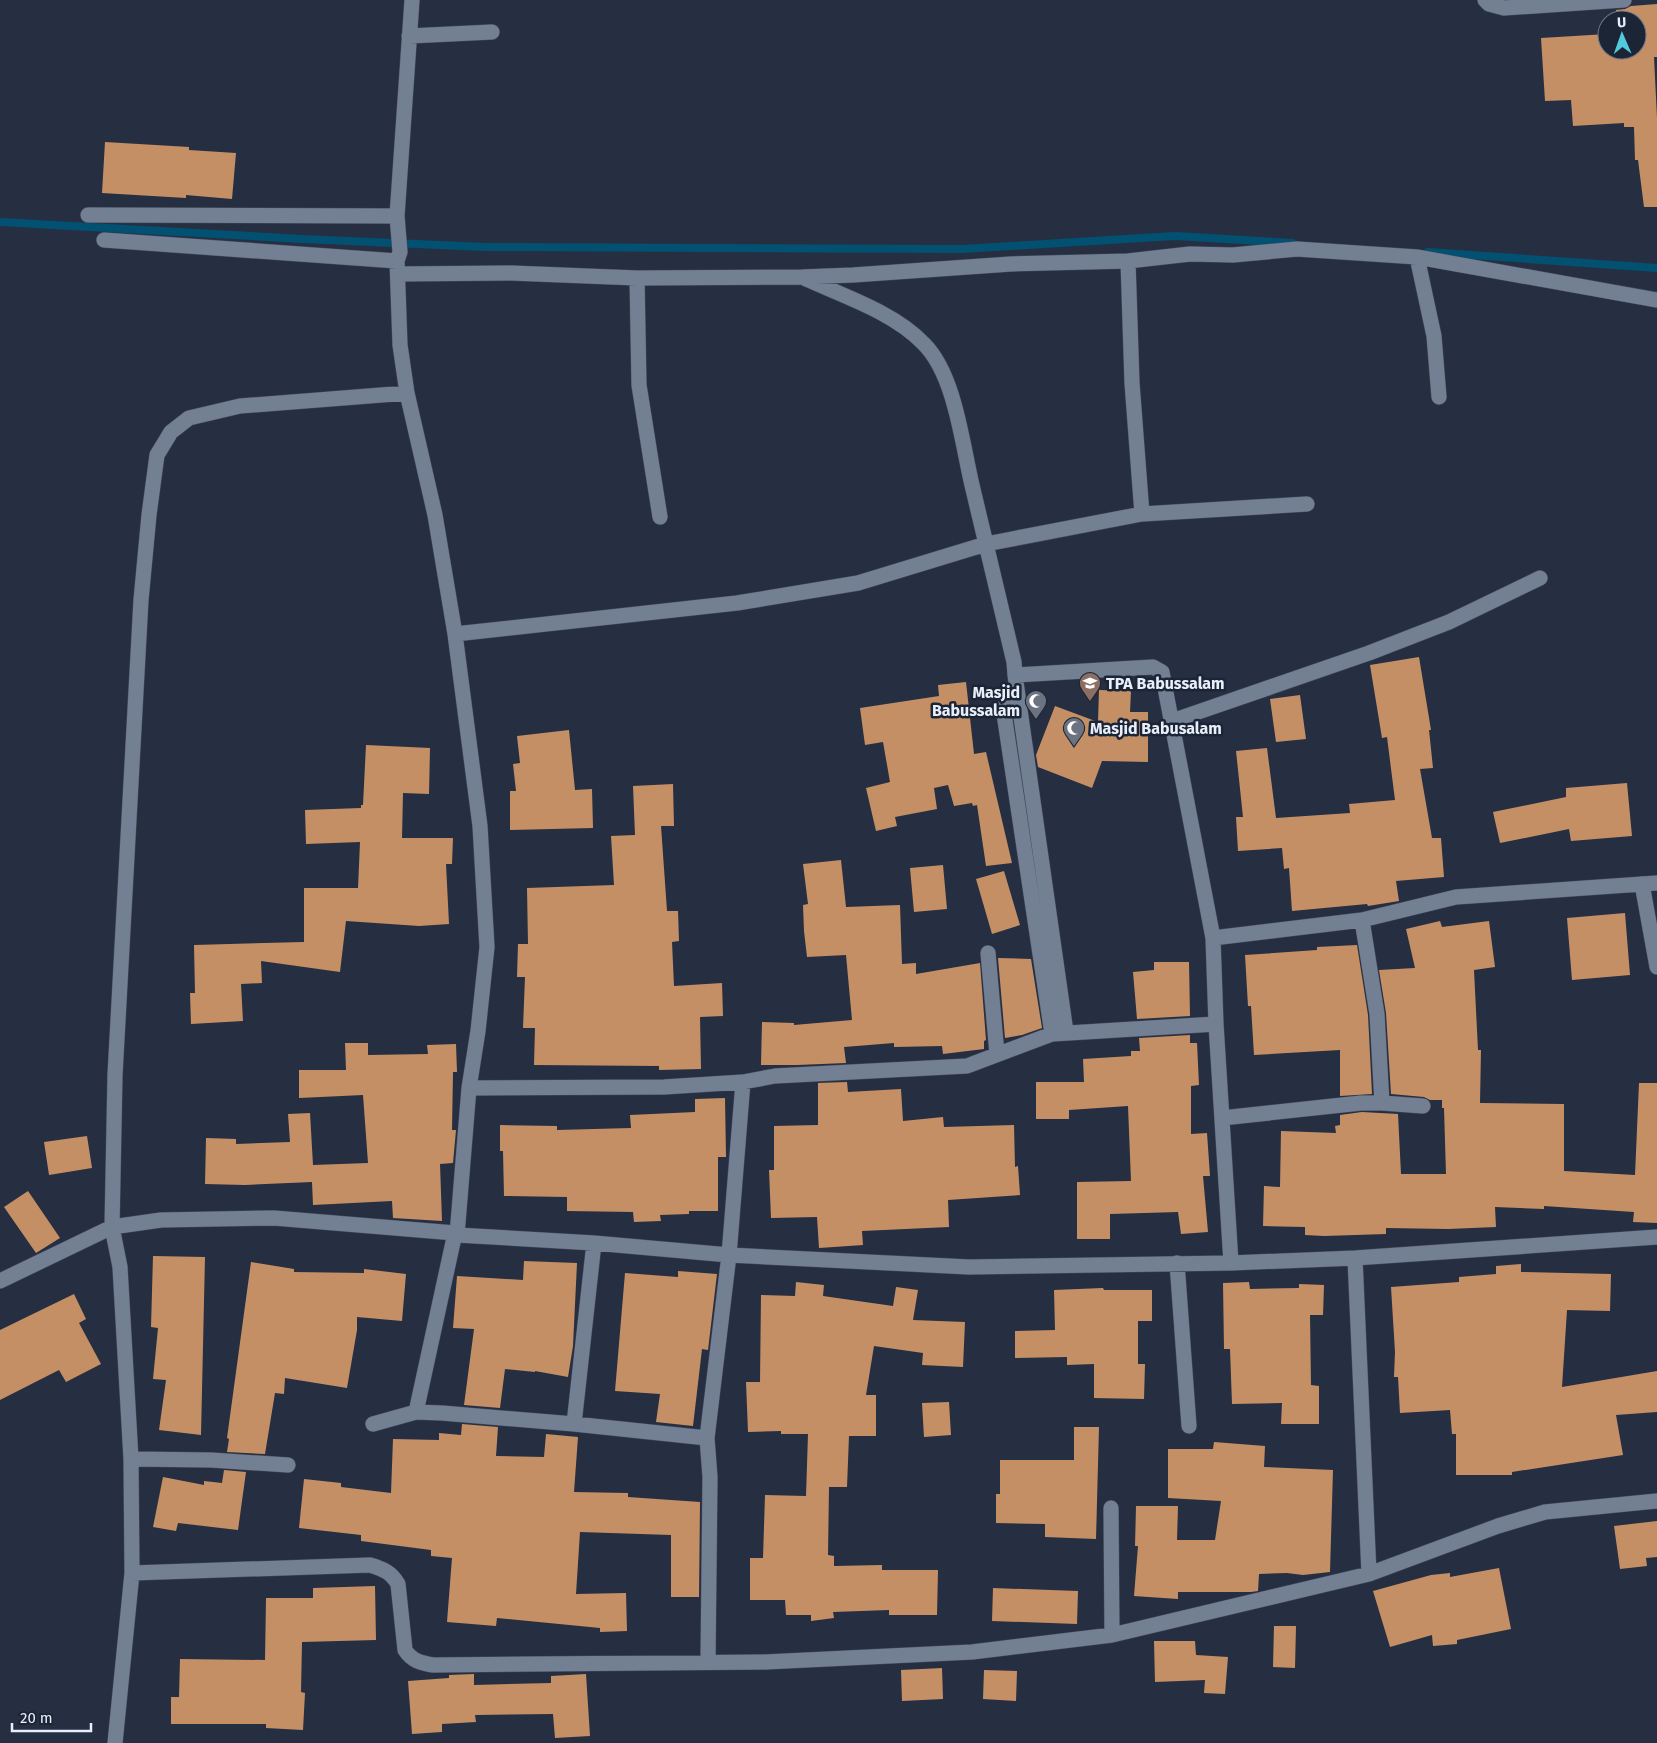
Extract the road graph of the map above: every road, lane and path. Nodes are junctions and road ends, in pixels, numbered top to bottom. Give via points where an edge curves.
1 (412, 0) edge
2 (1486, 0) edge
3 (1624, 0) edge
4 (492, 32) dead end
5 (410, 36) junction
6 (88, 214) dead end
7 (397, 224) junction
8 (104, 240) dead end
9 (1417, 257) junction
10 (1128, 261) junction
11 (398, 263) junction
12 (802, 277) junction
13 (637, 278) junction
14 (1657, 300) edge
15 (407, 393) junction
16 (1439, 397) dead end
17 (1306, 504) dead end
18 (1142, 514) junction
19 (660, 517) dead end
20 (986, 544) junction
21 (1540, 578) dead end
22 (455, 634) junction
23 (1015, 674) junction
24 (1019, 705) junction
25 (1172, 721) junction
26 (1039, 841) junction
27 (1024, 846) junction
28 (1650, 884) edge
29 (1362, 920) junction
30 (1213, 938) junction
31 (988, 953) dead end
32 (1657, 967) edge
33 (1216, 1024) junction
34 (1059, 1033) junction
35 (997, 1054) junction
36 (743, 1082) junction
37 (469, 1088) junction
38 (1382, 1102) junction
39 (1423, 1106) dead end
40 (1222, 1118) junction
41 (112, 1226) junction
42 (456, 1234) junction
43 (1657, 1237) edge
44 (594, 1243) junction
45 (729, 1255) junction
46 (1355, 1258) junction
47 (1177, 1263) junction
48 (1231, 1263) junction
49 (0, 1281) edge
50 (416, 1412) junction
51 (373, 1424) dead end
52 (574, 1424) junction
53 (1190, 1426) dead end
54 (707, 1438) junction
55 (131, 1459) junction
56 (288, 1465) dead end
57 (1657, 1501) edge
58 (1111, 1508) dead end
59 (132, 1573) junction
60 (1369, 1574) junction
61 (1112, 1635) junction
62 (708, 1662) junction
63 (115, 1743) edge

1 - 5 street
2 - 3 street via 1504,8
4 - 5 street
5 - 7 street
6 - 7 street
7 - 11 street
8 - 11 street
9 - 10 street via 1297,249 1233,255 1190,254
9 - 14 street
9 - 16 street via 1434,336
10 - 12 street via 1011,264
10 - 18 street via 1132,383
11 - 13 street via 511,273
11 - 15 street via 400,345
12 - 13 street
12 - 20 street via 902,325 936,357 961,432
13 - 19 street via 640,385
15 - 22 street via 435,515
15 - 41 street via 240,406 189,418 171,432 156,455 141,600 115,1075
17 - 18 street
18 - 20 street
20 - 22 street via 848,585 736,603
20 - 23 street
21 - 25 street via 1449,622
22 - 37 street via 480,826 487,947
23 - 24 street
23 - 25 street via 1153,667 1162,672
24 - 26 street
24 - 27 street via 1003,707
25 - 30 street
26 - 27 street
26 - 34 street
27 - 34 street
28 - 29 street via 1456,897
28 - 32 street
29 - 30 street
29 - 38 street via 1377,1014
30 - 33 street
31 - 35 street
33 - 34 street
33 - 40 street
34 - 35 street
35 - 36 street via 966,1066 775,1076
36 - 37 street
36 - 45 street
37 - 42 street
38 - 39 street
38 - 40 street
40 - 48 street
41 - 42 street via 161,1220 274,1218
41 - 49 street
41 - 55 street via 120,1267
42 - 44 street
42 - 50 street
43 - 46 street
44 - 45 street
44 - 52 street
45 - 47 street via 969,1267
45 - 54 street
46 - 48 street
46 - 60 street
47 - 48 street
47 - 53 street
50 - 51 street
50 - 52 street
52 - 54 street
54 - 62 street via 710,1477
55 - 56 street
55 - 59 street
57 - 60 street via 1545,1512
58 - 61 street
59 - 62 street via 370,1565 386,1570 398,1584 405,1650 410,1658 433,1665
59 - 63 street
60 - 61 street
61 - 62 street via 972,1652

